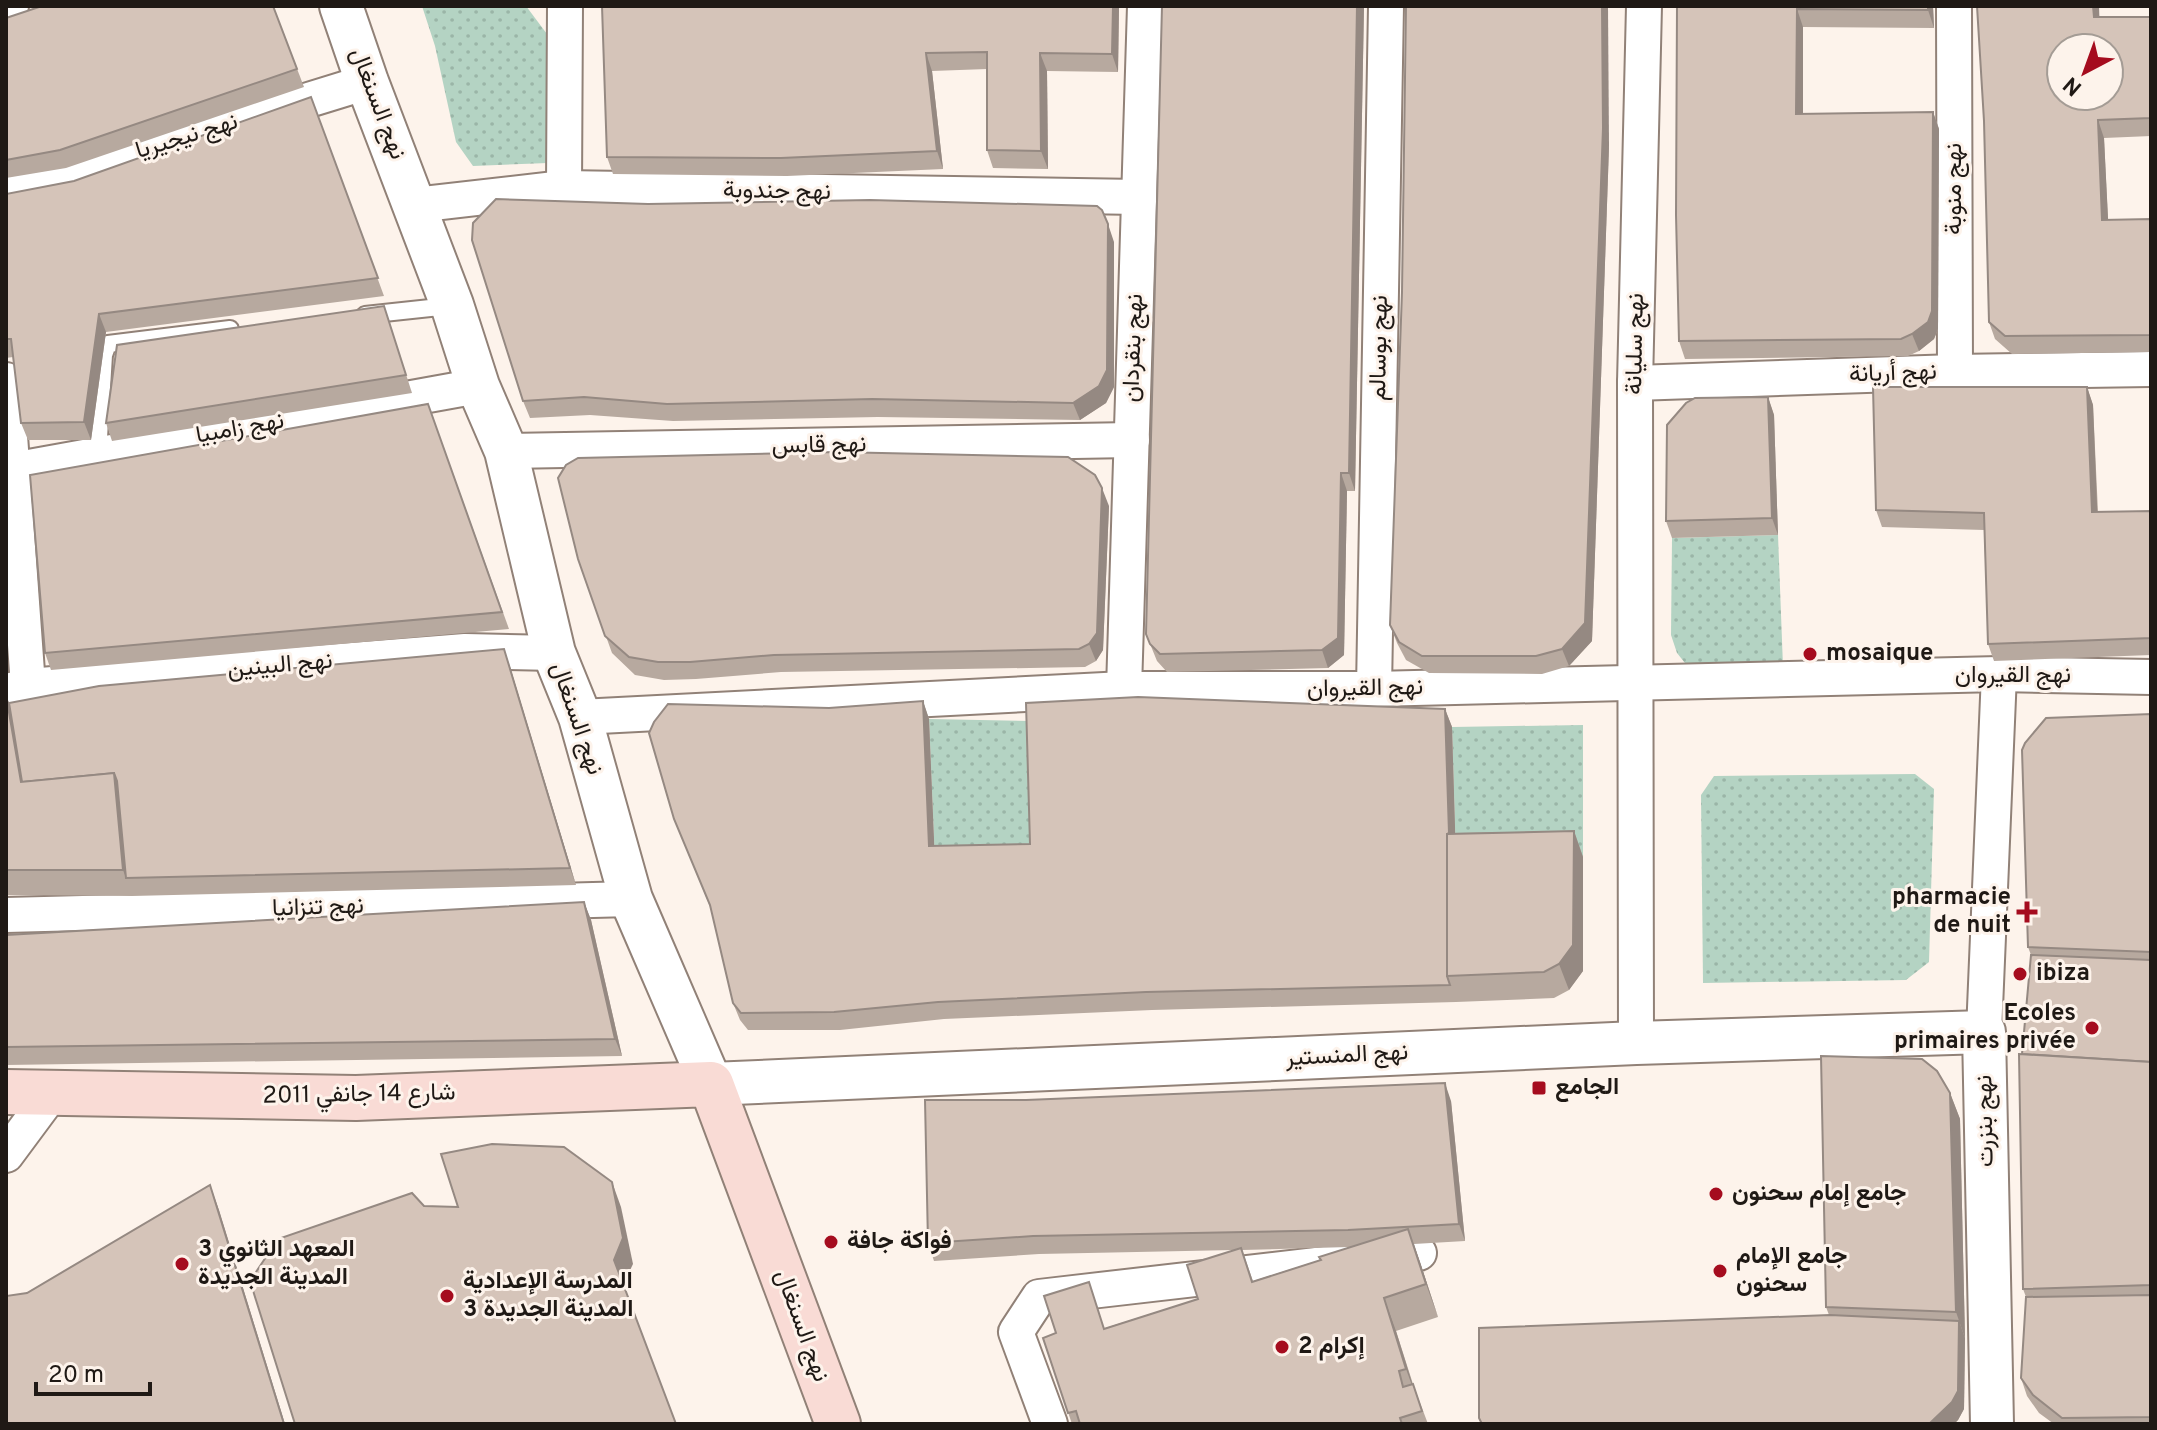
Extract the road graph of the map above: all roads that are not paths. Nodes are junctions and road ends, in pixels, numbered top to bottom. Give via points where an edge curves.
1 (341, 6) edge
2 (565, 6) edge
3 (1145, 6) edge
4 (1386, 6) edge
5 (1644, 6) edge
6 (1954, 6) edge
7 (367, 82) junction
8 (6, 187) edge
9 (564, 188) junction
10 (1139, 197) junction
11 (415, 205) junction
12 (452, 305) junction
13 (345, 317) edge
14 (253, 327) edge
15 (2151, 369) edge
16 (1955, 372) junction
17 (6, 380) edge
18 (1635, 383) junction
19 (478, 386) junction
20 (1132, 440) junction
21 (506, 451) junction
22 (98, 454) junction
23 (10, 478) edge
24 (554, 653) junction
25 (1999, 674) junction
26 (2151, 677) edge
27 (1636, 682) junction
28 (17, 689) edge
29 (1124, 689) junction
30 (1374, 689) junction
31 (580, 717) junction
32 (631, 899) junction
33 (6, 915) edge
34 (1984, 1032) junction
35 (1636, 1043) junction
36 (711, 1084) junction
37 (6, 1092) edge
38 (52, 1093) junction
39 (6, 1155) edge
40 (1419, 1253) edge
41 (838, 1424) edge
42 (1050, 1424) edge
43 (1992, 1424) edge

1 - 7 street, نهج السنغال
2 - 9 street
3 - 10 street, نهج بنقردان
4 - 30 street, نهج بوسالم
5 - 18 street, نهج سليانة
6 - 16 street, نهج منوبة
7 - 8 street, نهج نيجيريا via 101,164
7 - 11 street, نهج السنغال
9 - 10 street, نهج جندوبة
9 - 11 street, نهج جندوبة
10 - 20 street, نهج بنقردان
11 - 12 street, نهج السنغال
12 - 13 lane
12 - 19 street, نهج السنغال
14 - 22 lane via 108,344
15 - 16 street, نهج أريانة
16 - 18 street, نهج أريانة
17 - 23 street
18 - 27 street, نهج سليانة
19 - 21 street, نهج السنغال
19 - 22 street, نهج زامبيا
20 - 21 street, نهج قابس
20 - 29 street, نهج بنقردان
21 - 24 street, نهج السنغال
22 - 23 street, نهج زامبيا via 29,467
23 - 28 street
24 - 28 street, نهج البينين via 465,651
24 - 31 street, نهج السنغال
25 - 26 street, نهج القيروان
25 - 27 street, نهج القيروان
25 - 34 street, نهج بنزرت
27 - 30 street, نهج القيروان
27 - 35 street, نهج سليانة
29 - 30 street, نهج القيروان
29 - 31 street, نهج القيروان
31 - 32 street, نهج السنغال
32 - 33 street, نهج تنزانيا
32 - 36 street, نهج السنغال
34 - 35 street, نهج المنستير
34 - 43 street, نهج بنزرت
35 - 36 street, نهج المنستير
36 - 38 main road, شارع 14 جانفي 2011 via 356,1098
36 - 41 main road, نهج السنغال
37 - 38 main road, شارع 14 جانفي 2011
38 - 39 street
40 - 42 street via 1039,1297 1016,1332

